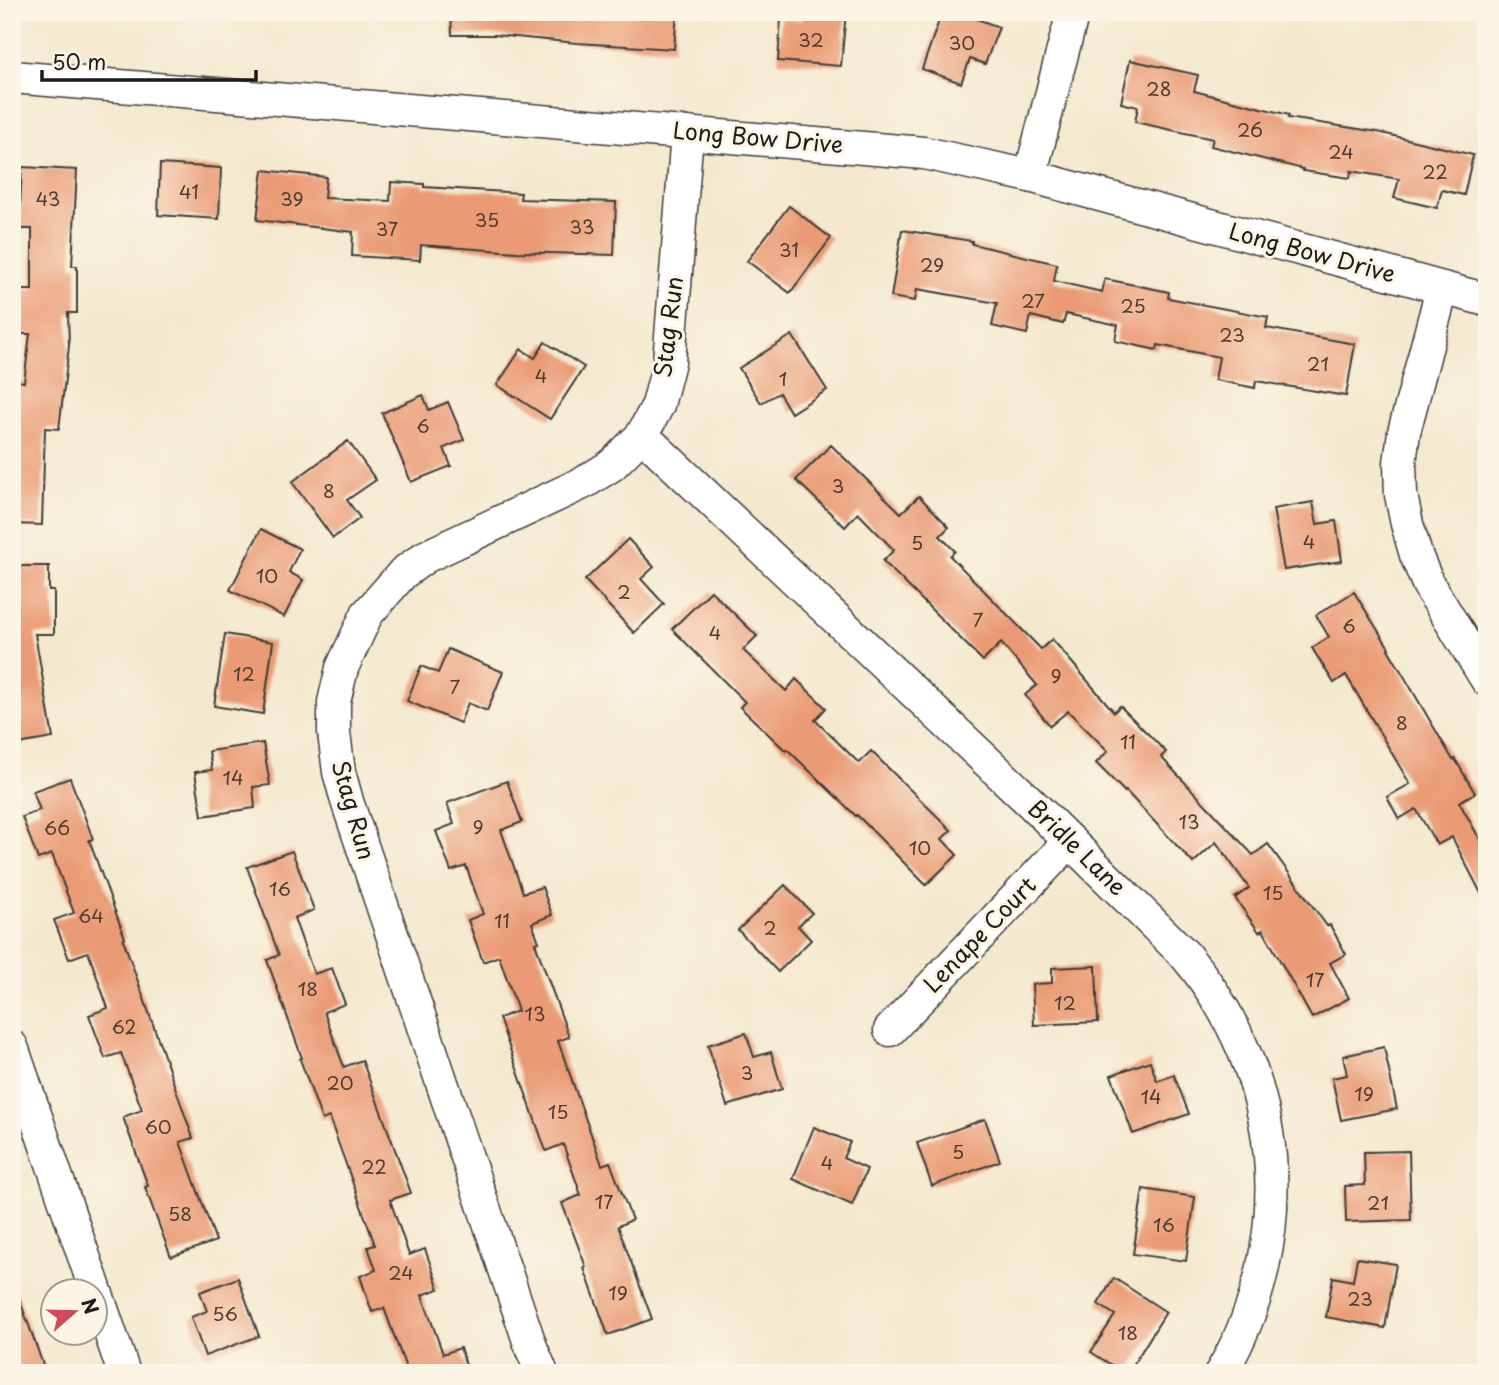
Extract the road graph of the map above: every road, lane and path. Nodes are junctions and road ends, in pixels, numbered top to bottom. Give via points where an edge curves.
1 (1073, 12) edge
2 (12, 76) edge
3 (687, 133) junction
4 (1030, 176) junction
5 (1442, 289) junction
6 (1487, 300) edge
7 (642, 435) junction
8 (1487, 680) edge
9 (1070, 841) junction
10 (890, 1030) dead end
11 (12, 1047) edge
12 (124, 1373) edge
13 (542, 1373) edge
14 (1221, 1373) edge

1 - 4 street
2 - 3 street, Long Bow Drive
3 - 4 street, Long Bow Drive via 924,153
3 - 7 street, Stag Run via 669,362 658,405
4 - 5 street, Long Bow Drive
5 - 6 street, Long Bow Drive
5 - 8 street via 1404,432 1401,495 1406,524 1428,584
7 - 9 street, Bridle Lane
7 - 13 street, Stag Run via 612,465 585,482 455,542 402,573 366,614 342,668 334,702 339,772 347,801
9 - 10 street, Lenape Court
9 - 14 street, Bridle Lane via 1204,977 1238,1036 1254,1076 1270,1156 1269,1234 1250,1312
11 - 12 street

